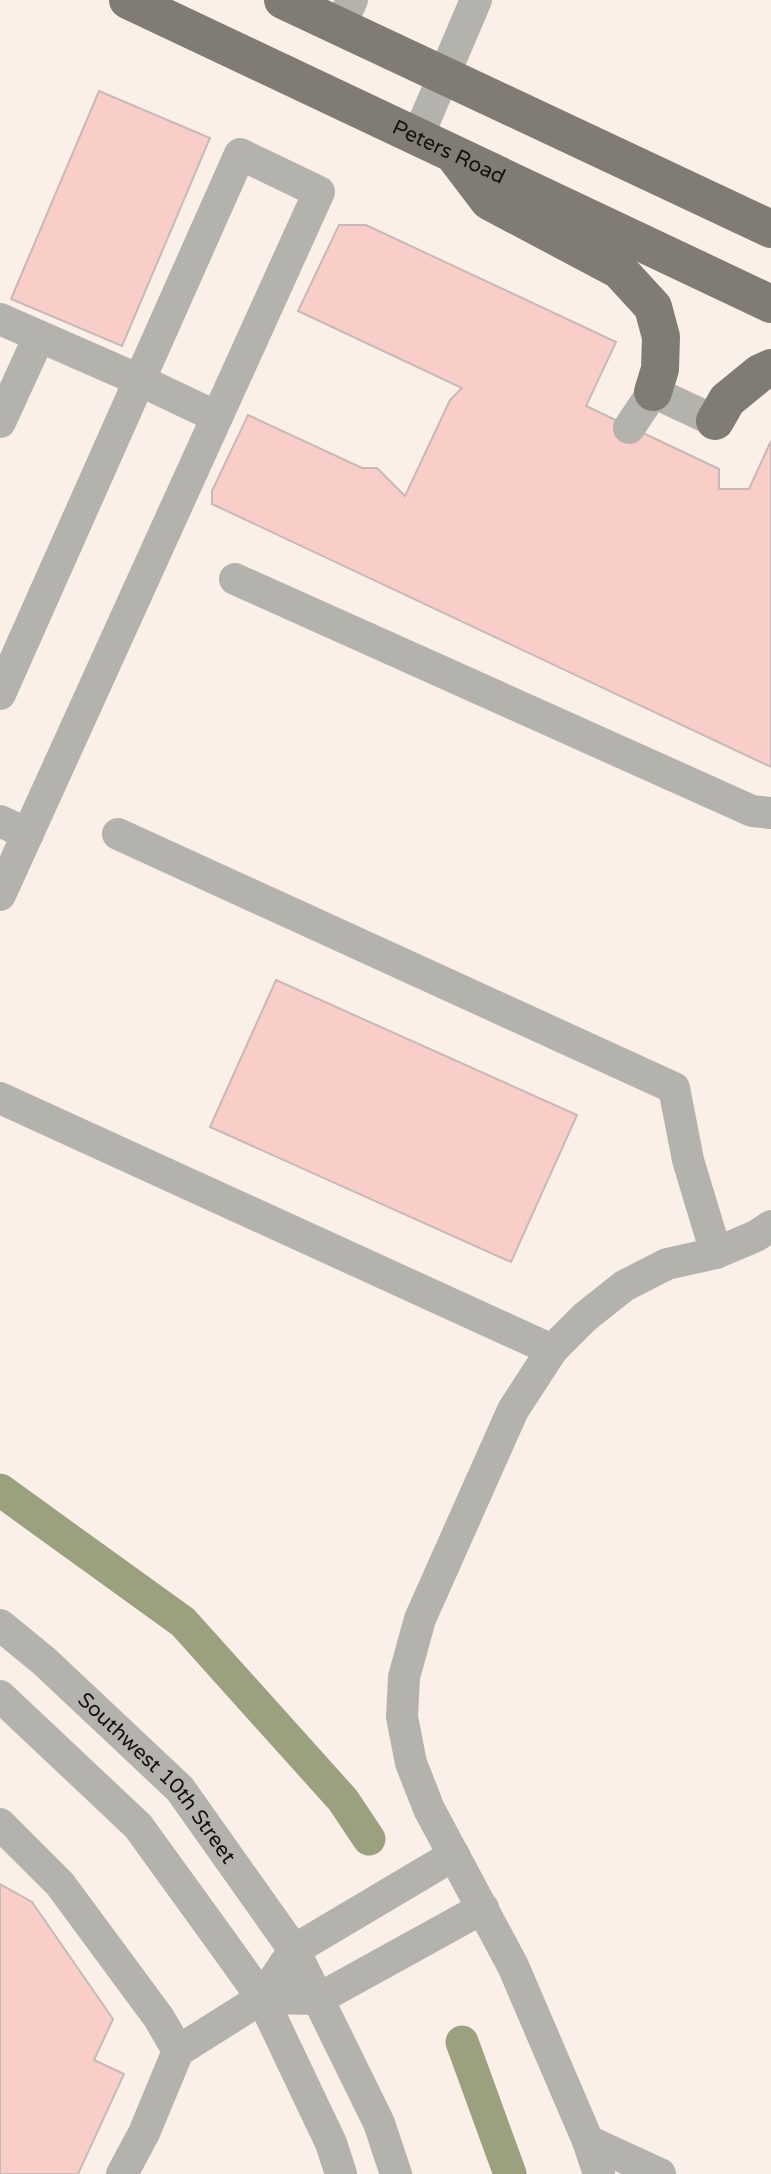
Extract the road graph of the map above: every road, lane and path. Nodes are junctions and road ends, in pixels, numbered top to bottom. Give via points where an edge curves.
1 (128, 0) edge
2 (283, 0) edge
3 (476, 0) edge
4 (346, 13) edge
5 (444, 75) junction
6 (435, 144) junction
7 (771, 229) edge
8 (771, 304) edge
9 (0, 319) edge
10 (39, 337) junction
11 (771, 368) edge
12 (139, 380) junction
13 (653, 392) junction
14 (217, 417) junction
15 (715, 421) joint
16 (0, 422) edge
17 (629, 428) dead end
18 (235, 579) dead end
19 (0, 694) edge
20 (771, 813) edge
21 (0, 821) edge
22 (28, 834) junction
23 (118, 834) dead end
24 (0, 895) edge
25 (0, 1098) edge
26 (771, 1226) edge
27 (716, 1253) junction
28 (552, 1350) junction
29 (0, 1625) edge
30 (2, 1706) edge
31 (0, 1824) edge
32 (454, 1855) junction
33 (483, 1908) junction
34 (294, 1950) junction
35 (262, 1998) junction
36 (318, 1999) junction
37 (178, 2051) junction
38 (588, 2141) junction
39 (122, 2174) edge
40 (341, 2174) edge
41 (396, 2174) edge
42 (599, 2174) edge
43 (660, 2174) edge

1 - 6 main road, Peters Road
2 - 4 main road
3 - 5 street
4 - 5 main road
5 - 6 street
5 - 7 main road
6 - 8 main road, Peters Road
6 - 13 main road via 489,201 619,270 653,307 661,337 660,369
9 - 10 street
10 - 12 street
10 - 16 street
11 - 15 main road via 727,400
12 - 14 street
12 - 14 street via 240,154 319,192
12 - 19 street
13 - 15 street
13 - 17 street
14 - 22 street
18 - 20 street via 752,810
21 - 22 street
22 - 24 street
23 - 27 street via 674,1088 688,1160
25 - 28 street
26 - 27 street
27 - 28 street via 667,1264 624,1286
28 - 32 street via 508,1422 420,1619 404,1678 402,1717 411,1763
29 - 34 street, Southwest 10th Street via 180,1789
30 - 35 street via 138,1826
31 - 37 street via 60,1884 159,2018
32 - 33 street
32 - 34 street
33 - 36 street
33 - 38 street via 513,1966
34 - 35 street
34 - 36 street, Southwest 10th Street
35 - 36 street
35 - 37 street
35 - 40 street via 331,2143
36 - 41 street, Southwest 10th Street via 379,2123
37 - 39 street
38 - 42 street
38 - 43 street

